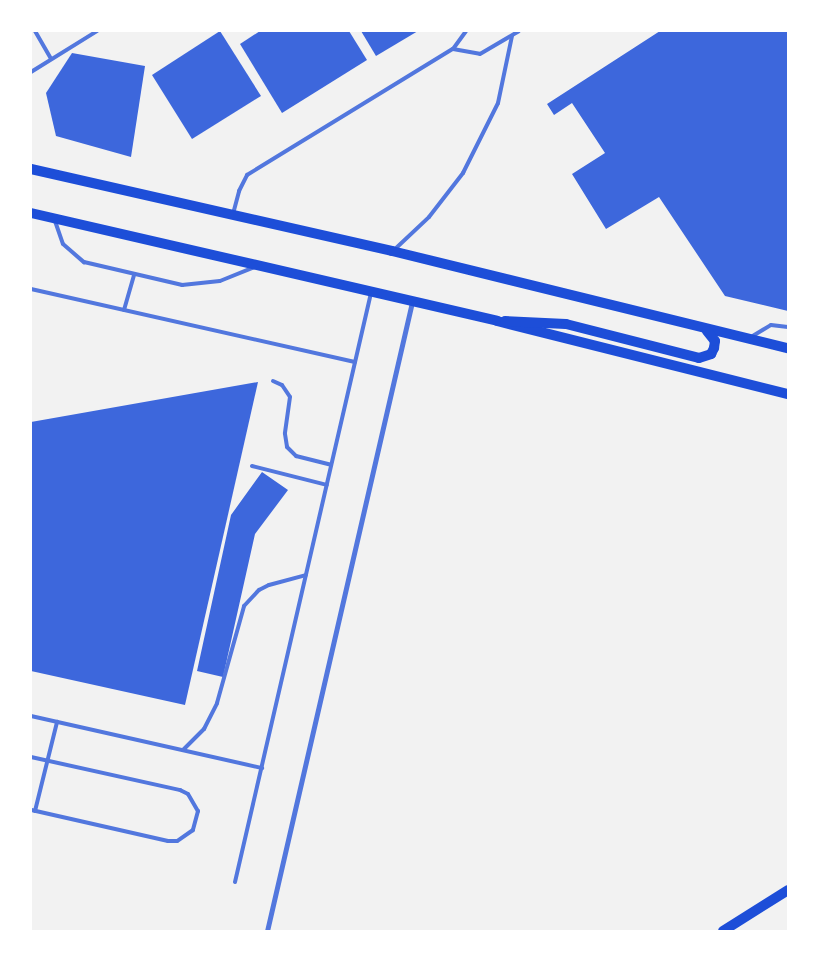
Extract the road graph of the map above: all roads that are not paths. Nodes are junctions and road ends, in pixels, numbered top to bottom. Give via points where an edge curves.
1 (35, 31) edge
2 (97, 31) edge
3 (466, 31) edge
4 (519, 31) edge
5 (512, 36) junction
6 (453, 49) junction
7 (51, 59) junction
8 (31, 72) edge
9 (31, 169) edge
10 (31, 213) edge
11 (233, 217) junction
12 (54, 218) junction
13 (392, 251) junction
14 (256, 266) junction
15 (134, 274) junction
16 (31, 289) edge
17 (371, 292) junction
18 (412, 302) junction
19 (124, 310) junction
20 (497, 321) junction
21 (788, 327) edge
22 (707, 331) junction
23 (748, 340) junction
24 (788, 348) edge
25 (355, 362) junction
26 (273, 381) dead end
27 (788, 394) edge
28 (331, 465) junction
29 (252, 466) dead end
30 (327, 485) junction
31 (306, 575) junction
32 (31, 716) edge
33 (57, 722) junction
34 (183, 750) junction
35 (31, 757) edge
36 (48, 760) junction
37 (262, 768) junction
38 (33, 810) edge
39 (235, 882) dead end
40 (788, 890) edge
41 (267, 931) edge
42 (723, 931) edge

1 - 7 lane
2 - 7 lane
3 - 6 lane
4 - 5 lane
5 - 6 lane via 480,54
5 - 13 lane via 498,103 463,173 429,217
6 - 11 lane via 247,175 239,191
7 - 8 lane
9 - 11 main road
10 - 12 main road
11 - 13 main road
12 - 14 main road
12 - 15 lane via 63,244 84,262
13 - 22 main road
14 - 15 lane via 229,278 201,285 182,285
14 - 17 main road
15 - 19 lane
16 - 19 lane
17 - 18 main road
17 - 25 lane
18 - 20 main road
18 - 41 street
19 - 25 lane
20 - 22 main road via 566,324 699,358 706,357 714,348 715,341
20 - 27 main road
21 - 23 lane via 771,325
22 - 23 main road
23 - 24 main road
25 - 28 lane
26 - 28 lane via 282,385 290,397 285,434 287,446 296,456
28 - 30 lane
29 - 30 lane
30 - 31 lane
31 - 34 lane via 269,585 259,590 244,606 211,717
31 - 37 lane
32 - 33 lane
33 - 34 lane
33 - 36 lane
34 - 37 lane
35 - 36 lane
36 - 38 lane
36 - 38 lane via 180,790 195,802 197,821 186,836 168,841
37 - 39 lane
40 - 42 main road

